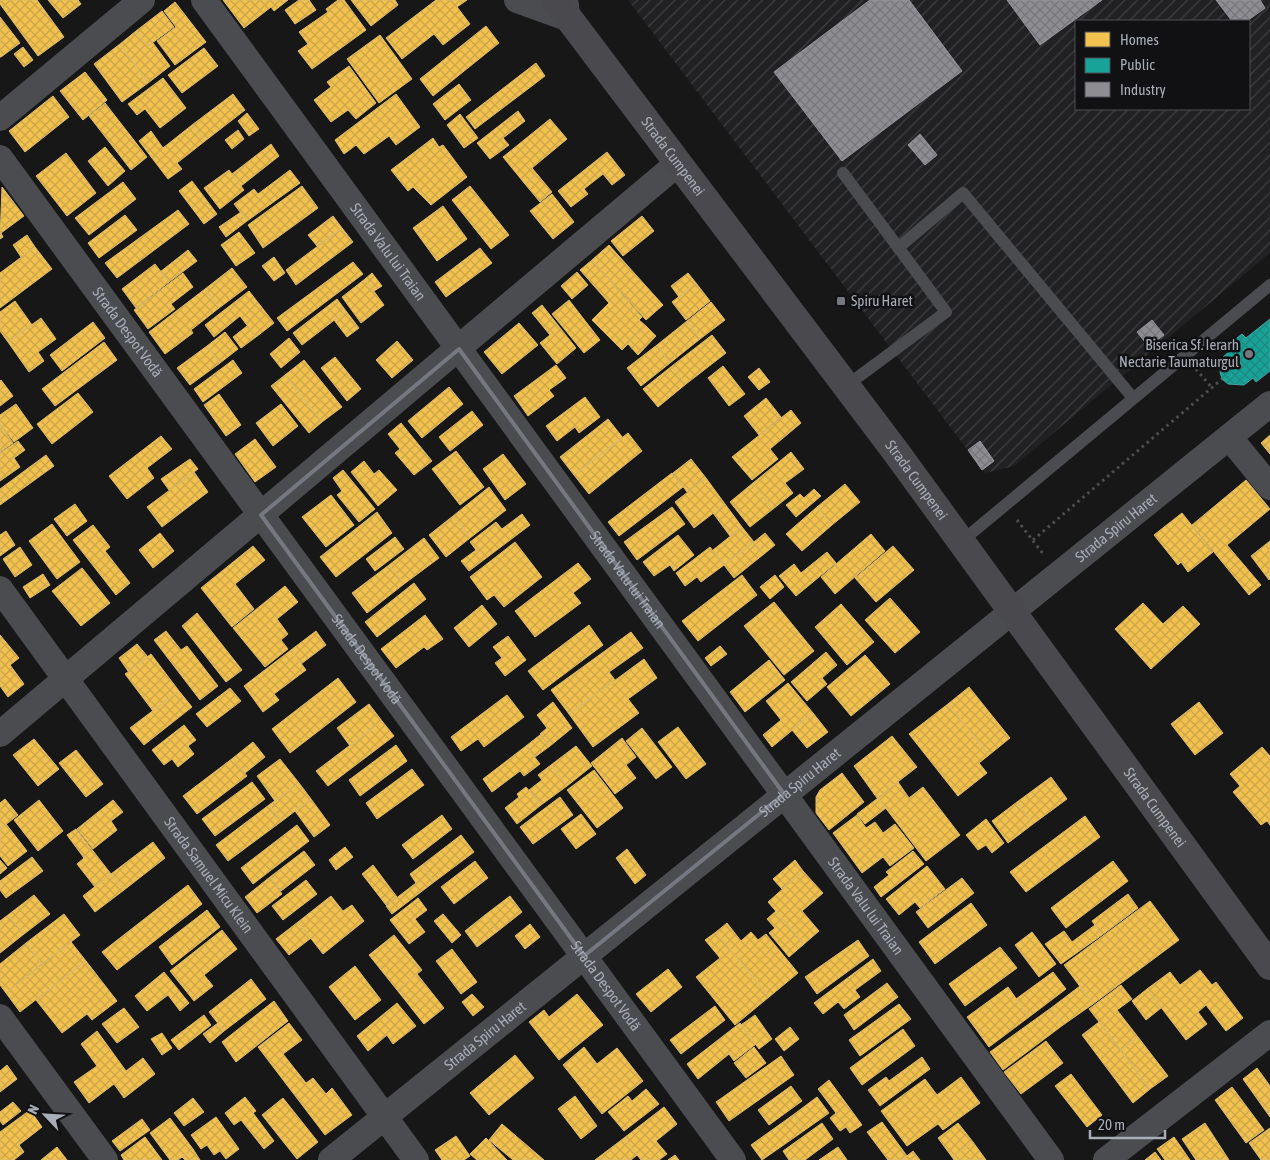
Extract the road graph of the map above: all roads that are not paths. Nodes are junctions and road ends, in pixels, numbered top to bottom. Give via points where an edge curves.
1 (142, 0) edge
2 (204, 0) edge
3 (517, 0) edge
4 (562, 6) edge
5 (0, 118) edge
6 (0, 158) edge
7 (677, 164) junction
8 (844, 173) dead end
9 (898, 248) junction
10 (1270, 285) edge
11 (458, 349) junction
12 (846, 386) junction
13 (1133, 398) junction
14 (1270, 404) edge
15 (1229, 437) junction
16 (1270, 487) edge
17 (261, 515) junction
18 (962, 541) junction
19 (0, 589) edge
20 (1012, 610) junction
21 (66, 679) junction
22 (0, 734) edge
23 (784, 794) junction
24 (584, 956) junction
25 (1270, 966) edge
26 (0, 1017) edge
27 (1270, 1033) edge
28 (384, 1117) junction
29 (105, 1160) edge
30 (332, 1160) edge
31 (416, 1160) edge
32 (734, 1160) edge
33 (1051, 1160) edge
34 (1106, 1160) edge

1 - 5 street
2 - 11 street, Strada Valu lui Traian
3 - 4 street
4 - 7 main road, Strada Cumpenei
6 - 17 street, Strada Despot Vodă
7 - 11 street
7 - 12 main road, Strada Cumpenei
8 - 9 lane
9 - 12 lane via 946,312
9 - 13 lane via 963,194
10 - 13 lane
11 - 17 street
11 - 23 street, Strada Valu lui Traian
12 - 18 main road, Strada Cumpenei
13 - 18 lane
14 - 15 street, Strada Spiru Haret
15 - 16 street
15 - 20 street, Strada Spiru Haret
17 - 21 street
17 - 24 street, Strada Despot Vodă
18 - 20 main road, Strada Cumpenei
19 - 21 street, Strada Samuel Micu Klein
20 - 23 street, Strada Spiru Haret
20 - 25 main road, Strada Cumpenei
21 - 22 street
21 - 28 street, Strada Samuel Micu Klein
23 - 24 street, Strada Spiru Haret
23 - 33 street, Strada Valu lui Traian
24 - 28 street, Strada Spiru Haret
24 - 32 street, Strada Despot Vodă
26 - 29 street
27 - 34 street
28 - 30 street, Strada Spiru Haret
28 - 31 street, Strada Samuel Micu Klein

